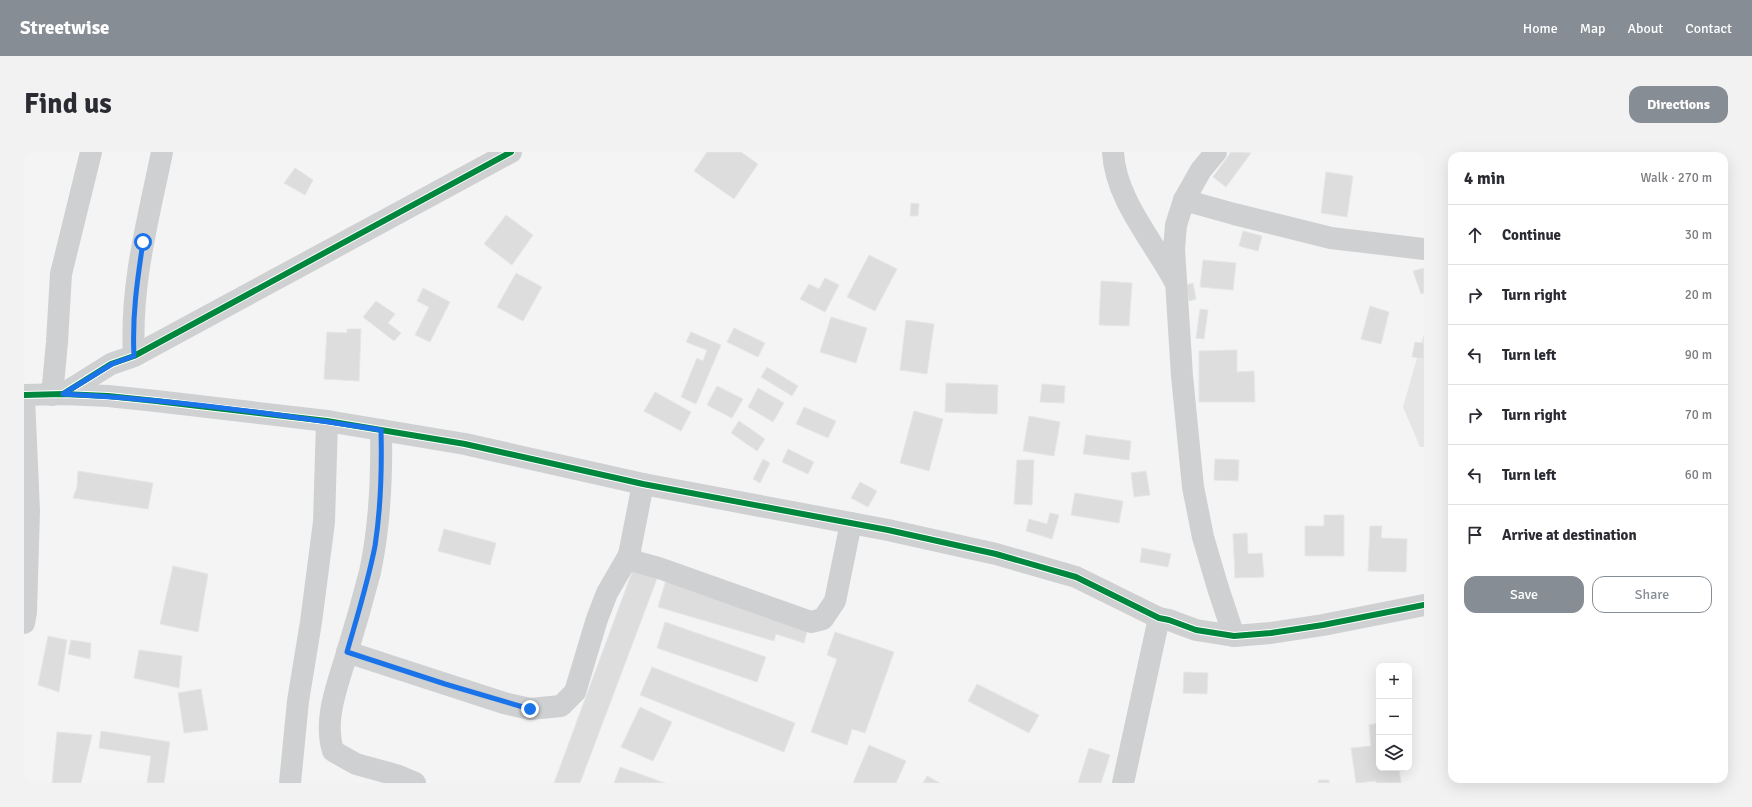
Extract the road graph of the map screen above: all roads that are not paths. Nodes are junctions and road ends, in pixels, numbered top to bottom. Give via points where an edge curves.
1 (91, 152) edge
2 (162, 152) edge
3 (511, 152) edge
4 (1113, 152) edge
5 (1216, 152) edge
6 (1184, 200) junction
7 (1424, 249) edge
8 (1176, 285) junction
9 (134, 356) junction
10 (58, 395) junction
11 (24, 396) edge
12 (327, 421) junction
13 (381, 430) junction
14 (643, 484) junction
15 (851, 523) junction
16 (629, 555) junction
17 (1424, 605) edge
18 (1159, 618) junction
19 (24, 623) edge
20 (1234, 636) junction
21 (347, 652) junction
22 (290, 783) edge
23 (415, 783) edge
24 (1123, 783) edge

1 - 10 street via 61,274
2 - 9 street via 134,295
3 - 9 street
4 - 8 street via 1117,177 1126,200
5 - 6 street via 1201,170
6 - 7 street via 1331,238
6 - 8 street via 1176,225
8 - 20 street via 1193,487 1206,545
9 - 10 street via 112,364
10 - 11 street
10 - 12 street via 108,396
11 - 19 street via 29,511
12 - 13 street
12 - 22 street via 324,522 298,701
13 - 14 street via 465,444
13 - 21 street via 382,480 375,544
14 - 15 street
14 - 16 street
15 - 16 street via 836,601 823,619 811,622 636,562
15 - 18 street via 996,554 1076,577
16 - 21 street via 604,599 575,692 561,706 530,709 511,705
17 - 20 street via 1323,625
18 - 20 street via 1196,630
18 - 24 street
21 - 23 street via 331,717 329,739 333,751 356,764

